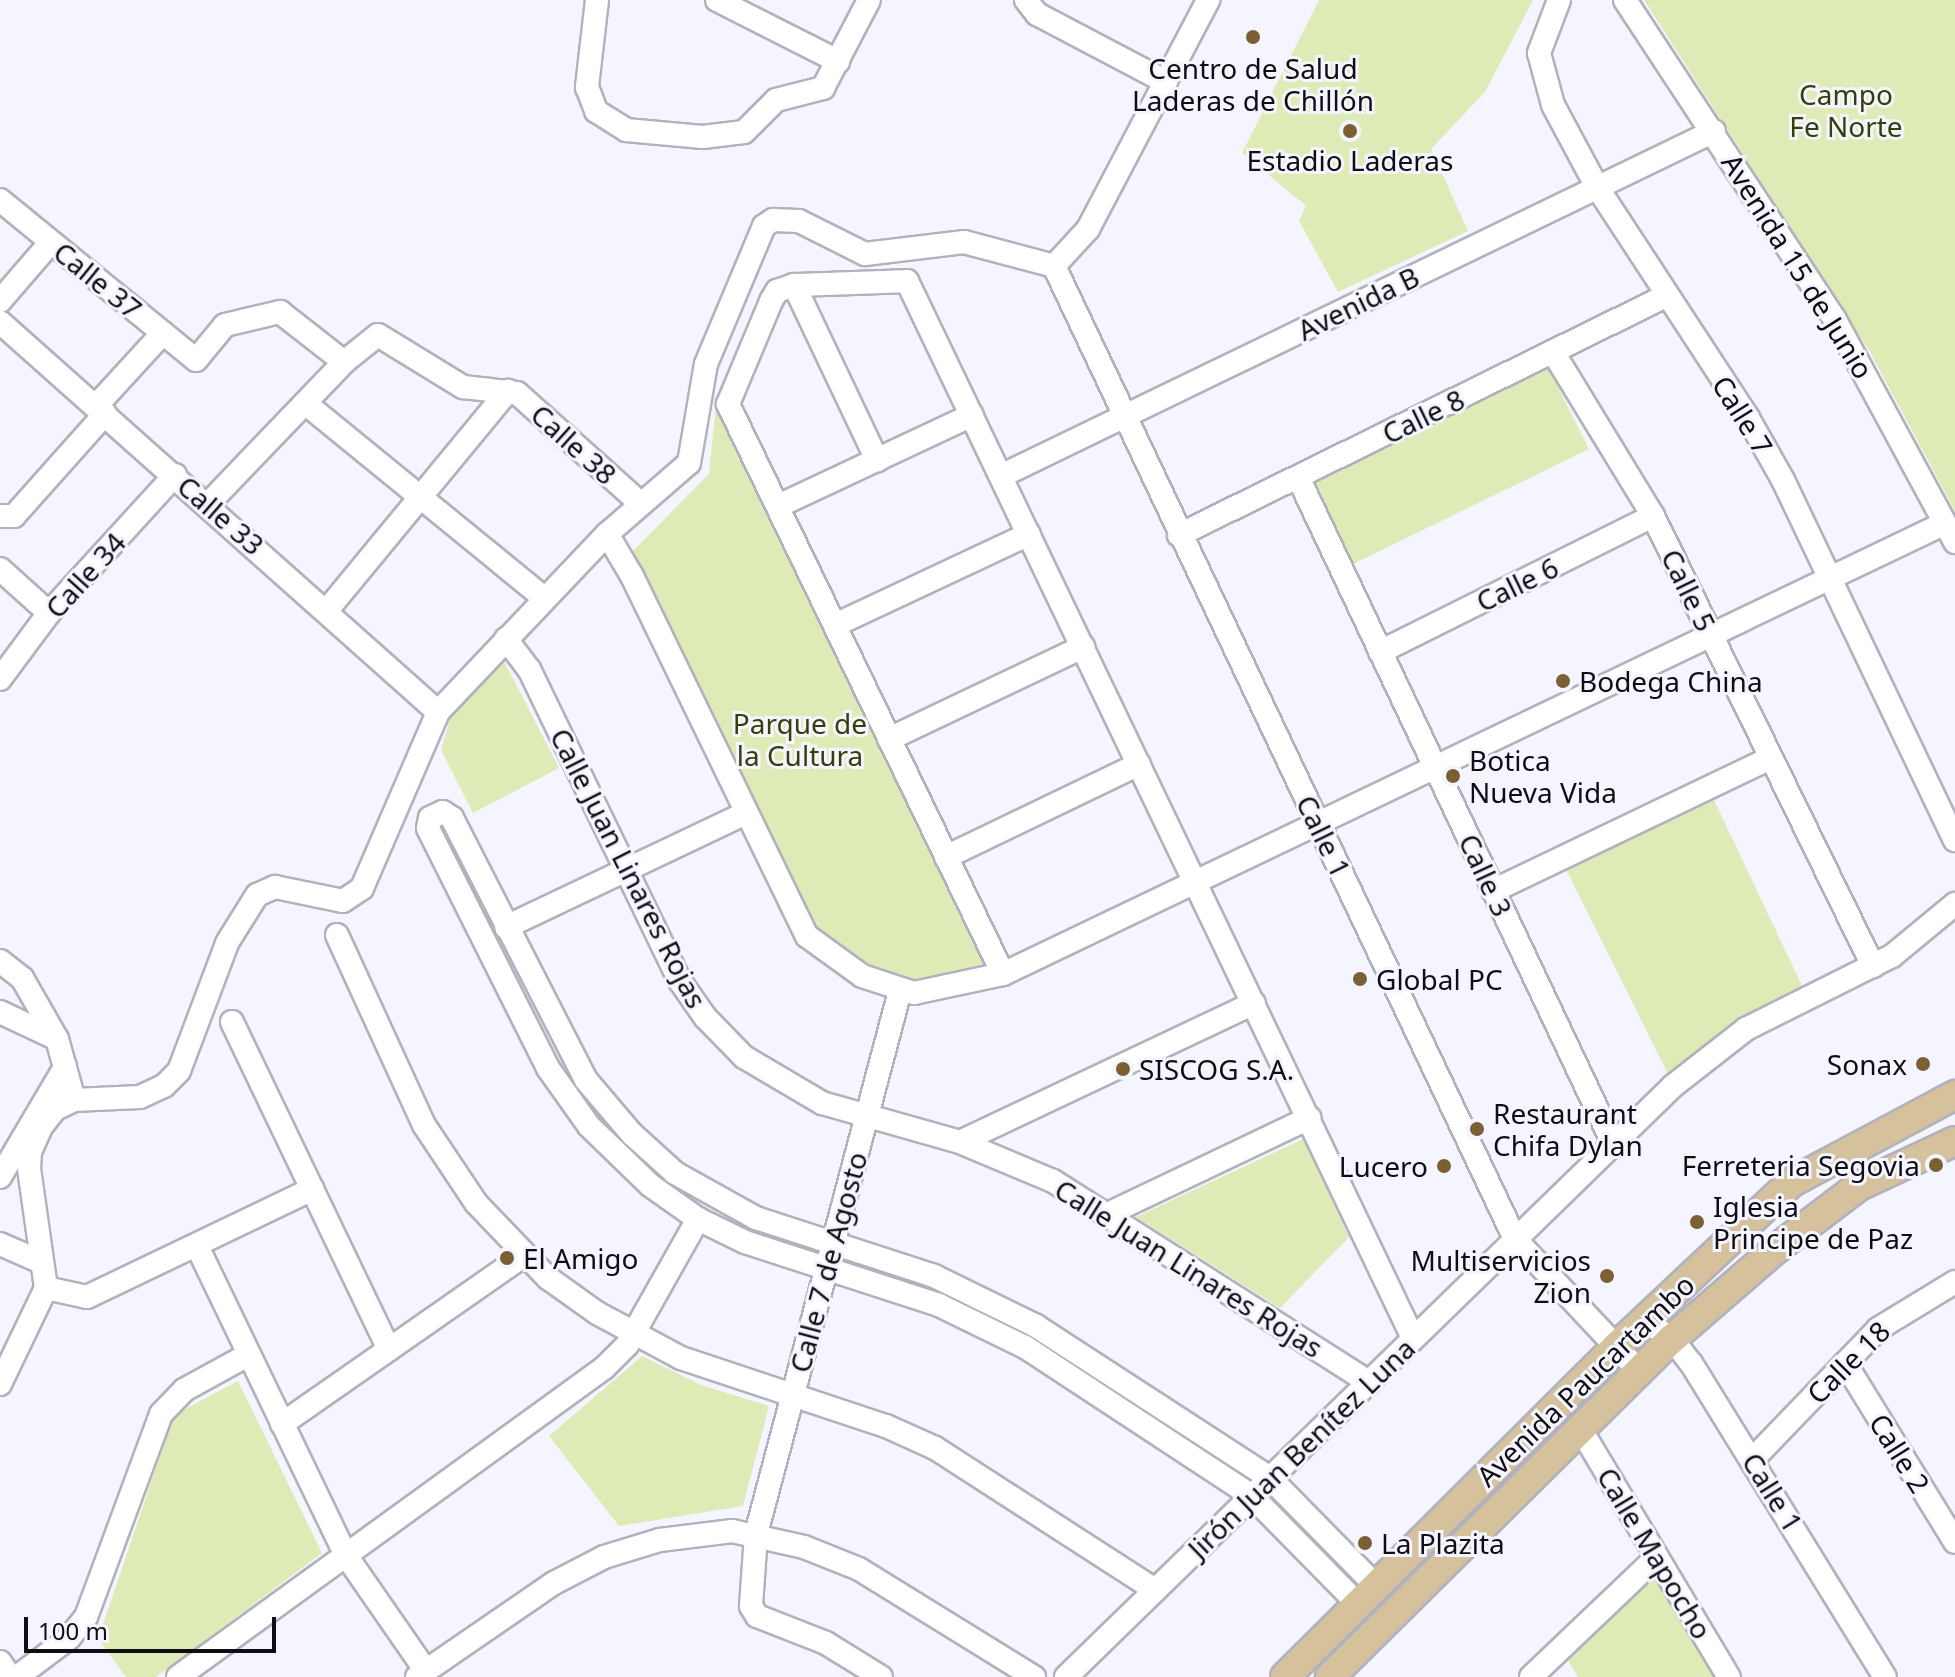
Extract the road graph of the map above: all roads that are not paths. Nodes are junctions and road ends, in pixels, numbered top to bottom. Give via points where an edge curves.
1 (597, 0) edge
2 (717, 0) edge
3 (869, 0) edge
4 (1026, 0) edge
5 (1208, 0) edge
6 (1559, 0) edge
7 (1625, 0) edge
8 (838, 61) junction
9 (1166, 82) junction
10 (1714, 131) junction
11 (1597, 187) junction
12 (0, 200) edge
13 (51, 242) junction
14 (1054, 266) junction
15 (794, 285) junction
16 (1666, 296) junction
17 (0, 301) edge
18 (0, 322) edge
19 (163, 333) junction
20 (1553, 352) junction
21 (344, 362) junction
22 (508, 391) junction
23 (305, 403) junction
24 (101, 410) junction
25 (972, 415) junction
26 (1124, 416) junction
27 (877, 460) junction
28 (175, 475) junction
29 (1001, 476) junction
30 (1298, 477) junction
31 (421, 497) junction
32 (640, 503) junction
33 (208, 504) junction
34 (778, 506) junction
35 (1653, 516) junction
36 (4, 518) edge
37 (1950, 533) edge
38 (607, 534) junction
39 (1029, 534) junction
40 (1179, 535) junction
41 (0, 569) edge
42 (1829, 579) junction
43 (544, 598) junction
44 (328, 609) junction
45 (49, 613) junction
46 (835, 625) junction
47 (1711, 635) junction
48 (506, 639) junction
49 (1083, 647) junction
50 (1380, 652) junction
51 (0, 679) edge
52 (438, 712) junction
53 (889, 739) junction
54 (1771, 758) junction
55 (1139, 764) junction
56 (1435, 767) junction
57 (746, 813) junction
58 (1318, 823) junction
59 (1955, 840) edge
60 (946, 857) junction
61 (626, 870) junction
62 (1196, 882) junction
63 (1493, 891) junction
64 (1955, 904) edge
65 (506, 927) junction
66 (337, 935) dead end
67 (1873, 966) junction
68 (3, 970) edge
69 (1003, 974) junction
70 (900, 991) junction
71 (1254, 1003) junction
72 (0, 1012) edge
73 (232, 1022) dead end
74 (57, 1039) junction
75 (65, 1067) junction
76 (1955, 1095) edge
77 (74, 1100) junction
78 (867, 1116) junction
79 (1309, 1118) junction
80 (1955, 1141) edge
81 (960, 1142) junction
82 (1613, 1143) junction
83 (0, 1177) edge
84 (312, 1189) junction
85 (1110, 1213) junction
86 (698, 1219) junction
87 (1515, 1239) junction
88 (0, 1244) edge
89 (833, 1244) junction
90 (197, 1246) junction
91 (524, 1255) junction
92 (39, 1261) junction
93 (826, 1270) junction
94 (1954, 1284) edge
95 (46, 1288) junction
96 (1644, 1320) junction
97 (633, 1334) junction
98 (1413, 1338) junction
99 (1672, 1339) junction
100 (1616, 1347) junction
101 (389, 1349) junction
102 (248, 1355) junction
103 (1845, 1363) junction
104 (1641, 1373) junction
105 (1369, 1382) junction
106 (0, 1384) edge
107 (793, 1396) junction
108 (282, 1424) junction
109 (1581, 1430) junction
110 (1753, 1459) junction
111 (1270, 1478) junction
112 (1252, 1496) junction
113 (756, 1534) junction
114 (1955, 1542) edge
115 (345, 1554) junction
116 (1657, 1557) junction
117 (1155, 1590) junction
118 (1367, 1595) junction
119 (0, 1662) edge
120 (422, 1674) edge
121 (10, 1677) edge
122 (17, 1677) edge
123 (178, 1677) edge
124 (881, 1677) edge
125 (1034, 1677) edge
126 (1066, 1677) edge
127 (1285, 1677) edge
128 (1330, 1677) edge
129 (1531, 1677) edge
130 (1729, 1677) edge
131 (1885, 1677) edge

1 - 8 street via 587,87 590,102 605,120 645,133 735,135 776,100 823,88
2 - 8 street
3 - 8 street
4 - 9 street via 1037,14
5 - 9 street
6 - 11 street, Calle 7 via 1543,32 1542,76
7 - 10 street, Avenida 15 de Junio
9 - 14 street via 1088,229
10 - 11 street, Avenida B
10 - 37 street, Avenida 15 de Junio via 1834,318
11 - 16 street, Calle 7
11 - 26 street, Avenida B
12 - 13 street, Calle 37
13 - 17 street
13 - 19 street, Calle 37
14 - 26 street, Calle 1
14 - 32 street via 964,242 865,254 799,221 773,220 759,234 706,364 689,463
15 - 25 street via 907,281
15 - 27 street
15 - 34 street via 777,291 771,301 728,404
16 - 20 street, Calle 8
16 - 42 street, Calle 7 via 1748,418
18 - 24 street, Calle 33
19 - 21 street, Calle 37 via 196,360 225,325 280,312
19 - 24 street
20 - 30 street, Calle 8
20 - 35 street, Calle 5
21 - 22 street, Calle 38 via 378,335 463,387 480,393
21 - 23 street
22 - 31 street
22 - 32 street, Calle 38 via 517,393
23 - 31 street
23 - 33 street
24 - 28 street, Calle 33
24 - 36 street
25 - 27 street
25 - 29 street
26 - 29 street, Avenida B
26 - 40 street, Calle 1
27 - 34 street
28 - 33 street, Calle 33
28 - 45 street, Calle 34
29 - 39 street
30 - 40 street, Calle 8
30 - 50 street, Calle 3
31 - 43 street
31 - 44 street
32 - 38 street
33 - 44 street, Calle 33
34 - 46 street
35 - 47 street, Calle 5
35 - 50 street, Calle 6
37 - 42 street
38 - 43 street
38 - 57 street
39 - 46 street
39 - 49 street
40 - 58 street, Calle 1
41 - 45 street
42 - 47 street
42 - 59 street, Calle 7
43 - 48 street
44 - 52 street, Calle 33
45 - 51 street, Calle 34
46 - 53 street
47 - 54 street, Calle 5
47 - 56 street
48 - 52 street
48 - 61 street, Calle Juan Linares Rojas via 529,669
49 - 53 street
49 - 55 street
50 - 56 street, Calle 3
52 - 77 street via 362,888 343,901 275,887 257,895 227,943 179,1071 164,1086 140,1097
53 - 60 street
54 - 63 street
54 - 67 street, Calle 5
55 - 60 street
55 - 62 street
56 - 58 street
56 - 63 street, Calle 3
57 - 61 street
57 - 70 street via 807,936 843,966
58 - 62 street
58 - 87 street, Calle 1
60 - 69 street
61 - 65 street
61 - 78 street, Calle Juan Linares Rojas via 680,981 723,1037 784,1084
62 - 69 street
62 - 71 street
63 - 82 street, Calle 3
64 - 67 street, Jirón Juan Benítez Luna
65 - 86 street via 452,818 433,815 428,828 561,1089 625,1164
65 - 89 street via 574,1062 632,1134 712,1197
66 - 91 street via 424,1125 476,1203
67 - 82 street, Jirón Juan Benítez Luna via 1729,1040
68 - 74 street via 22,978
69 - 70 street via 939,991
70 - 78 street, Calle 7 de Agosto
71 - 79 street
71 - 81 street
72 - 74 street
73 - 84 street
74 - 75 street
75 - 77 street
75 - 83 street
76 - 96 main road, Avenida Paucartambo via 1792,1182
77 - 92 street via 55,1109 30,1152
78 - 81 street, Calle Juan Linares Rojas
78 - 89 street, Calle 7 de Agosto
79 - 85 street
79 - 98 street
80 - 99 main road, Avenida Paucartambo via 1872,1179 1819,1213
81 - 85 street, Calle Juan Linares Rojas via 1027,1168
82 - 87 street, Jirón Juan Benítez Luna
84 - 90 street
84 - 101 street
85 - 105 street, Calle Juan Linares Rojas
86 - 93 street
86 - 97 street
87 - 98 street, Jirón Juan Benítez Luna
87 - 100 street, Calle 1
88 - 92 street
89 - 93 street, Calle 7 de Agosto
89 - 111 street via 934,1276 1006,1309
90 - 95 street via 87,1297
90 - 102 street
91 - 97 street via 571,1295
91 - 101 street
92 - 95 street
93 - 107 street, Calle 7 de Agosto
93 - 112 street via 939,1305 998,1332
94 - 103 street, Calle 18 via 1907,1307
95 - 106 street
96 - 99 street, Calle 1
96 - 100 main road, Avenida Paucartambo
97 - 107 street via 703,1367
97 - 115 street via 604,1368 532,1425
98 - 105 street, Jirón Juan Benítez Luna
99 - 104 main road, Avenida Paucartambo
99 - 110 street, Calle 1
100 - 104 street, Calle 1
100 - 118 main road, Avenida Paucartambo
101 - 108 street
102 - 108 street
102 - 122 street via 184,1390 161,1414 82,1623
103 - 110 street, Calle 18
103 - 114 street, Calle 2
104 - 109 main road, Avenida Paucartambo
105 - 111 street, Jirón Juan Benítez Luna
107 - 113 street, Calle 7 de Agosto
107 - 117 street via 935,1448
108 - 115 street
109 - 116 street, Calle Mapocho
109 - 128 main road, Avenida Paucartambo
110 - 131 street, Calle 1
111 - 112 street, Jirón Juan Benítez Luna
111 - 118 street
112 - 117 street, Jirón Juan Benítez Luna
112 - 118 street
113 - 120 street via 702,1532 604,1557 554,1583
113 - 124 street, Calle 7 de Agosto via 753,1611 826,1643
113 - 125 street via 859,1569
115 - 120 street
115 - 123 street
116 - 129 street
116 - 130 street, Calle Mapocho
117 - 126 street, Jirón Juan Benítez Luna
118 - 127 main road, Avenida Paucartambo
119 - 121 street

